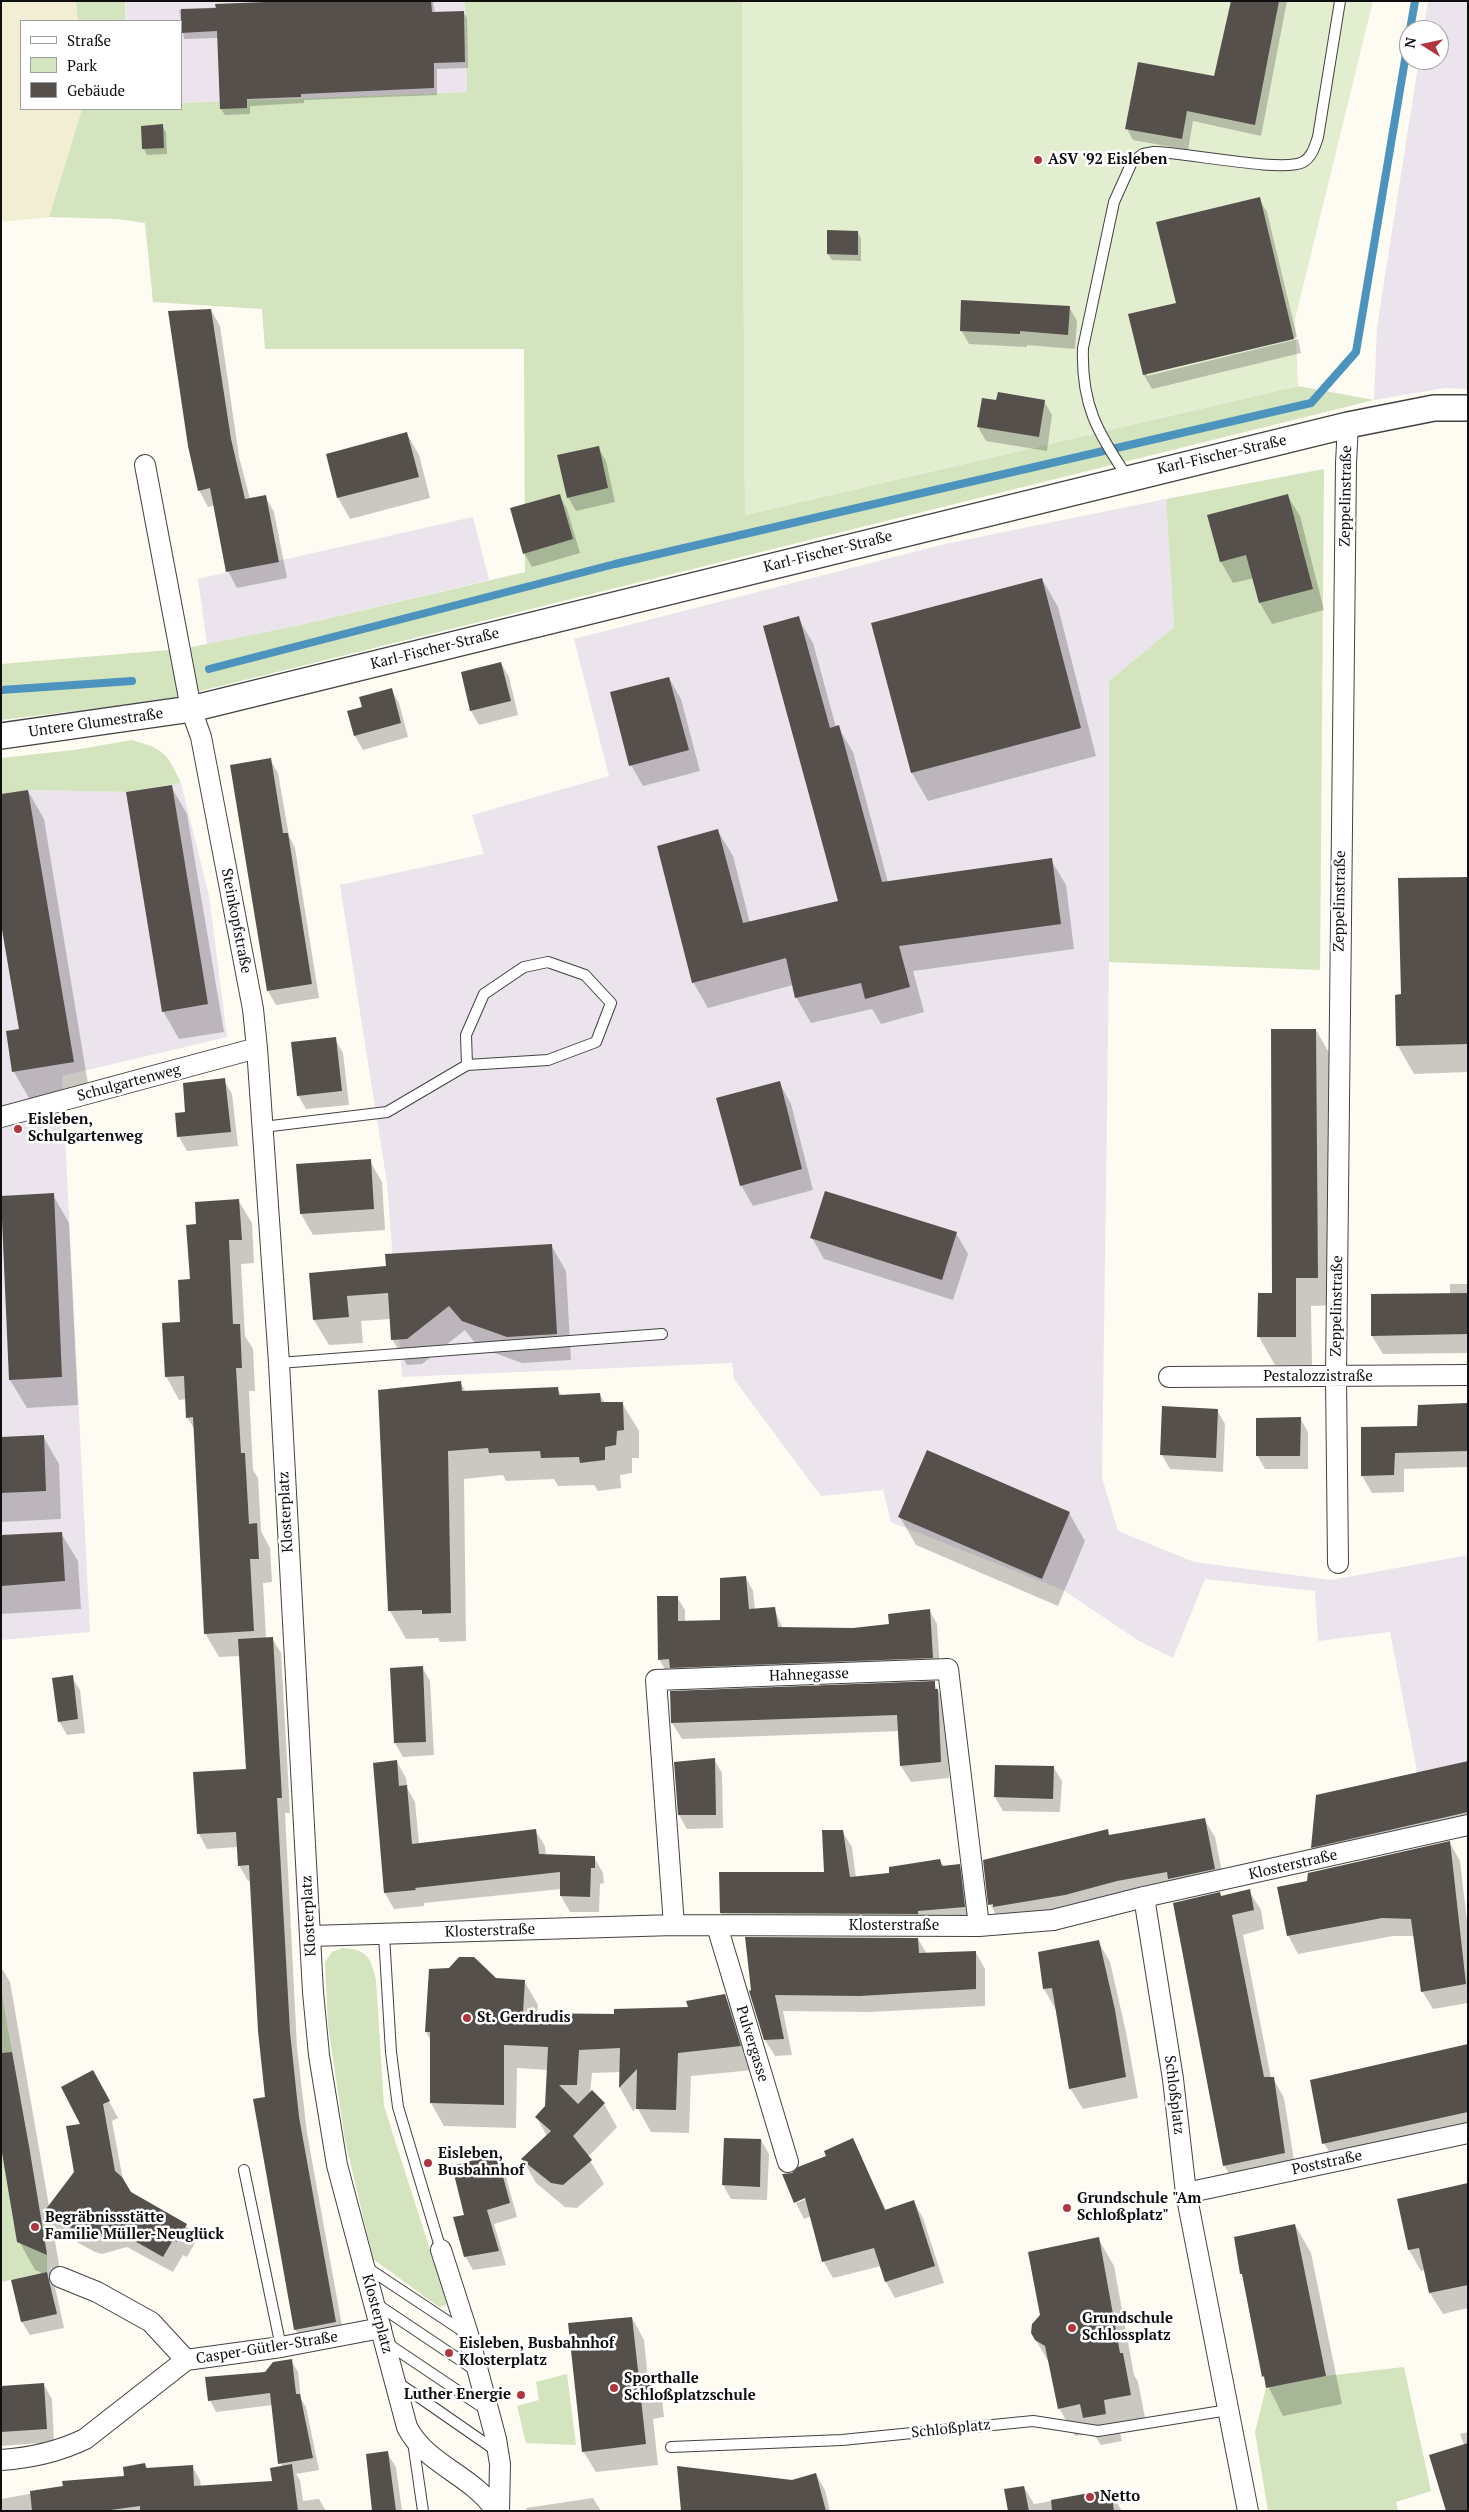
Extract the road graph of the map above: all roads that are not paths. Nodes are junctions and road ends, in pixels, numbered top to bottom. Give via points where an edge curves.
1 (1340, 1) edge
2 (1468, 408) edge
3 (1348, 425) junction
4 (145, 465) dead end
5 (1122, 469) junction
6 (190, 699) junction
7 (1, 736) edge
8 (257, 1048) junction
9 (467, 1065) junction
10 (1, 1117) edge
11 (263, 1127) junction
12 (662, 1334) dead end
13 (279, 1363) junction
14 (1468, 1375) edge
15 (1169, 1377) dead end
16 (1336, 1377) junction
17 (279, 1383) joint
18 (1338, 1563) dead end
19 (1468, 1825) edge
20 (1144, 1897) junction
21 (674, 1925) junction
22 (717, 1926) junction
23 (979, 1926) junction
24 (384, 1935) junction
25 (310, 1936) junction
26 (1468, 2133) edge
27 (788, 2162) dead end
28 (244, 2170) dead end
29 (1186, 2193) junction
30 (441, 2250) joint
31 (363, 2265) junction
32 (60, 2277) dead end
33 (374, 2302) junction
34 (468, 2334) junction
35 (383, 2335) junction
36 (281, 2347) junction
37 (186, 2360) junction
38 (478, 2372) junction
39 (394, 2380) junction
40 (1228, 2410) junction
41 (490, 2412) junction
42 (413, 2438) junction
43 (671, 2447) dead end
44 (498, 2452) junction
45 (1, 2460) edge
46 (423, 2511) edge
47 (498, 2511) edge
48 (1248, 2511) edge

1 - 5 lane via 1318,136 1304,162 1276,166 1154,152 1143,154 1132,162 1126,174 1114,202 1082,348 1084,388 1094,422
2 - 3 street, Karl-Fischer-Straße via 1434,408
3 - 5 street, Karl-Fischer-Straße
3 - 16 street, Zeppelinstraße
4 - 6 street, Steinkopfstraße
5 - 6 street, Karl-Fischer-Straße
6 - 7 street, Untere Glumestraße
6 - 8 street, Steinkopfstraße via 205,756 253,1009
8 - 10 street, Schulgartenweg
8 - 11 street, Steinkopfstraße
9 - 9 lane via 548,1060 596,1042 611,1003 585,975 548,962 524,967 484,994 466,1035
9 - 11 lane via 387,1112
11 - 13 street, Steinkopfstraße
12 - 13 lane
13 - 17 street, Steinkopfstraße
14 - 16 street, Pestalozzistraße
15 - 16 street, Pestalozzistraße
16 - 18 street, Zeppelinstraße
17 - 25 street, Klosterplatz
19 - 20 street, Klosterstraße
20 - 23 street, Klosterstraße via 1053,1920
20 - 29 street, Schloßplatz via 1174,2078
21 - 22 street, Klosterstraße
21 - 23 street, Hahnegasse via 656,1680 948,1669
21 - 24 street, Klosterstraße
22 - 23 street, Klosterstraße
22 - 27 street, Pulvergasse
24 - 25 street, Klosterstraße
24 - 30 lane, Klosterplatz via 391,2052 398,2107
25 - 31 street, Klosterplatz via 327,2109 337,2165
26 - 29 street, Poststraße
28 - 36 lane
29 - 40 street, Schloßplatz
30 - 34 street, Klosterplatz
31 - 33 street, Klosterplatz
31 - 34 lane
32 - 37 street, Casper-Gütler-Straße via 97,2292 151,2322
33 - 35 street, Klosterplatz
33 - 38 lane
34 - 38 street, Klosterplatz
35 - 36 street, Casper-Gütler-Straße
35 - 39 street, Klosterplatz
35 - 41 lane
36 - 37 street, Casper-Gütler-Straße
37 - 45 street via 85,2439 42,2455
38 - 41 street, Klosterplatz
39 - 42 street, Klosterplatz via 403,2417
39 - 44 lane
40 - 43 lane, Schloßplatz via 1098,2431 1026,2422 842,2440
40 - 48 street, Schloßplatz
41 - 44 street, Klosterplatz
42 - 46 lane, Klosterplatz
42 - 47 street, Klosterplatz via 420,2448 472,2484
44 - 47 street, Klosterplatz

